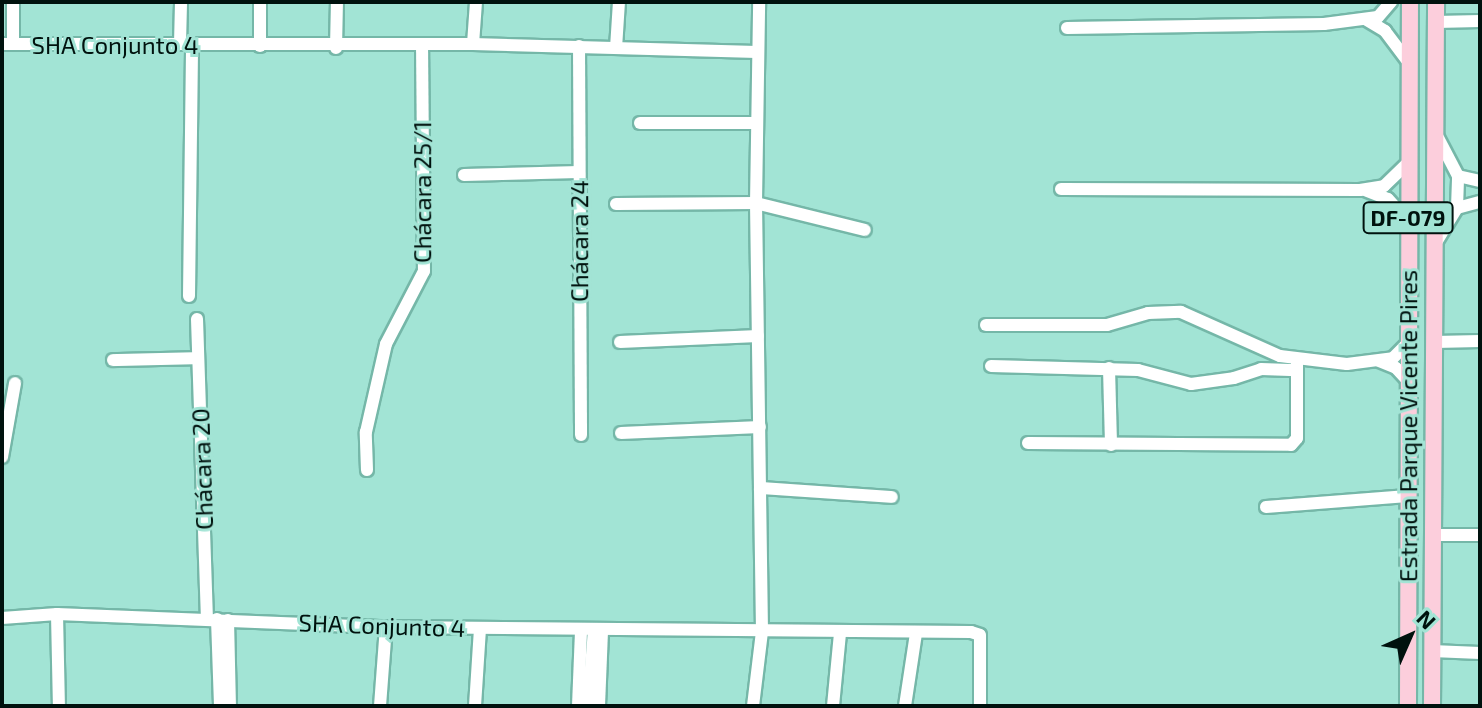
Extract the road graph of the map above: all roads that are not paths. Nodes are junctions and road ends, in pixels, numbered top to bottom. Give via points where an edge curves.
1 (13, 2) edge
2 (181, 2) edge
3 (260, 2) edge
4 (337, 2) edge
5 (476, 2) edge
6 (619, 2) edge
7 (759, 2) edge
8 (1391, 2) edge
9 (1410, 2) edge
10 (1436, 2) edge
11 (1367, 20) junction
12 (1480, 21) edge
13 (1436, 22) junction
14 (1067, 28) dead end
15 (8, 44) edge
16 (186, 44) junction
17 (473, 44) junction
18 (260, 46) junction
19 (579, 46) junction
20 (422, 47) junction
21 (336, 48) junction
22 (616, 48) junction
23 (757, 52) junction
24 (1408, 62) junction
25 (640, 123) dead end
26 (756, 123) junction
27 (1435, 131) junction
28 (1408, 163) junction
29 (579, 172) junction
30 (464, 175) dead end
31 (1458, 176) junction
32 (1480, 181) edge
33 (1061, 189) dead end
34 (1360, 190) junction
35 (1480, 202) edge
36 (756, 203) junction
37 (616, 204) dead end
38 (1457, 208) junction
39 (1408, 221) junction
40 (865, 230) dead end
41 (1435, 244) junction
42 (189, 296) dead end
43 (197, 319) dead end
44 (986, 325) dead end
45 (758, 336) junction
46 (1480, 341) edge
47 (620, 342) dead end
48 (1435, 342) junction
49 (1407, 344) junction
50 (198, 358) junction
51 (113, 360) dead end
52 (1379, 361) junction
53 (991, 366) dead end
54 (1297, 366) junction
55 (1109, 368) junction
56 (1409, 382) junction
57 (15, 383) dead end
58 (760, 427) junction
59 (621, 433) dead end
60 (581, 435) dead end
61 (1028, 443) dead end
62 (1111, 445) junction
63 (2, 457) edge
64 (367, 470) dead end
65 (760, 488) junction
66 (1408, 496) junction
67 (892, 497) dead end
68 (1266, 507) dead end
69 (1408, 521) junction
70 (1433, 535) junction
71 (1480, 535) edge
72 (1408, 551) junction
73 (57, 614) junction
74 (2, 618) edge
75 (217, 620) junction
76 (386, 627) junction
77 (480, 628) junction
78 (592, 630) junction
79 (762, 632) junction
80 (840, 633) junction
81 (916, 633) junction
82 (1432, 651) junction
83 (1480, 653) edge
84 (59, 706) edge
85 (220, 706) edge
86 (230, 706) edge
87 (380, 706) edge
88 (475, 706) edge
89 (578, 706) edge
90 (588, 706) edge
91 (599, 706) edge
92 (753, 706) edge
93 (833, 706) edge
94 (905, 706) edge
95 (980, 706) edge
96 (1408, 706) edge
97 (1432, 706) edge

1 - 15 street
2 - 16 street
3 - 18 street
4 - 21 street
5 - 17 street
6 - 22 street
7 - 23 street
8 - 11 street
9 - 24 main road, Estrada Parque Vicente Pires / DF-079
10 - 13 main road, Estrada Parque Vicente Pires / DF-079
11 - 14 street
11 - 24 street via 1385,31
12 - 13 street
13 - 27 main road, Estrada Parque Vicente Pires / DF-079
15 - 16 street, SHA Conjunto 4
16 - 18 street, SHA Conjunto 4
16 - 42 street
17 - 19 street, SHA Conjunto 4
17 - 20 street, SHA Conjunto 4
18 - 21 street, SHA Conjunto 4
19 - 22 street, SHA Conjunto 4
19 - 29 street, Chácara 24
20 - 21 street, SHA Conjunto 4
20 - 64 street, Chácara 25/1 via 424,271 386,344 366,432
22 - 23 street, SHA Conjunto 4
23 - 26 street
24 - 28 main road, Estrada Parque Vicente Pires / DF-079
25 - 26 street
26 - 36 street
27 - 31 street
27 - 41 main road, Estrada Parque Vicente Pires / DF-079
28 - 34 street via 1384,186
28 - 39 main road, Estrada Parque Vicente Pires / DF-079
29 - 30 street
29 - 60 street, Chácara 24
31 - 32 street
31 - 38 street
33 - 34 street
34 - 39 street via 1388,199
35 - 38 street
36 - 37 street
36 - 40 street
36 - 45 street
38 - 41 street
39 - 49 main road, Estrada Parque Vicente Pires / DF-079
41 - 48 main road, Estrada Parque Vicente Pires / DF-079
43 - 50 street, Chácara 20
44 - 54 street via 1107,325 1148,313 1181,312
45 - 47 street
45 - 58 street
46 - 48 street
48 - 70 main road, Estrada Parque Vicente Pires / DF-079
49 - 52 street via 1401,355
49 - 56 main road, Estrada Parque Vicente Pires / DF-079
50 - 51 street
50 - 75 street, Chácara 20
52 - 54 street
52 - 56 street via 1396,368
53 - 55 street
54 - 55 street via 1191,384 1155,372
54 - 62 street via 1297,438 1291,445
55 - 62 street
56 - 66 main road, Estrada Parque Vicente Pires / DF-079
57 - 63 street
58 - 59 street
58 - 65 street
61 - 62 street
65 - 67 street
65 - 79 street
66 - 68 street
66 - 69 main road, Estrada Parque Vicente Pires / DF-079
69 - 70 main road via 1423,524
69 - 72 main road, Estrada Parque Vicente Pires / DF-079
70 - 71 street
70 - 72 main road
70 - 82 main road, Estrada Parque Vicente Pires / DF-079
72 - 96 main road, Estrada Parque Vicente Pires / DF-079
73 - 74 street, SHA Conjunto 4
73 - 75 street, SHA Conjunto 4
73 - 84 street
75 - 76 street, SHA Conjunto 4
75 - 85 street
75 - 86 street
76 - 77 street, SHA Conjunto 4
76 - 87 street
77 - 78 street, SHA Conjunto 4
77 - 88 street
78 - 79 street, SHA Conjunto 4
78 - 89 street
78 - 90 street
78 - 91 street
79 - 80 street, SHA Conjunto 4
79 - 92 street
80 - 81 street, SHA Conjunto 4
80 - 93 street
81 - 94 street
81 - 95 street, SHA Conjunto 4 via 980,635
82 - 83 street
82 - 97 main road, Estrada Parque Vicente Pires / DF-079

